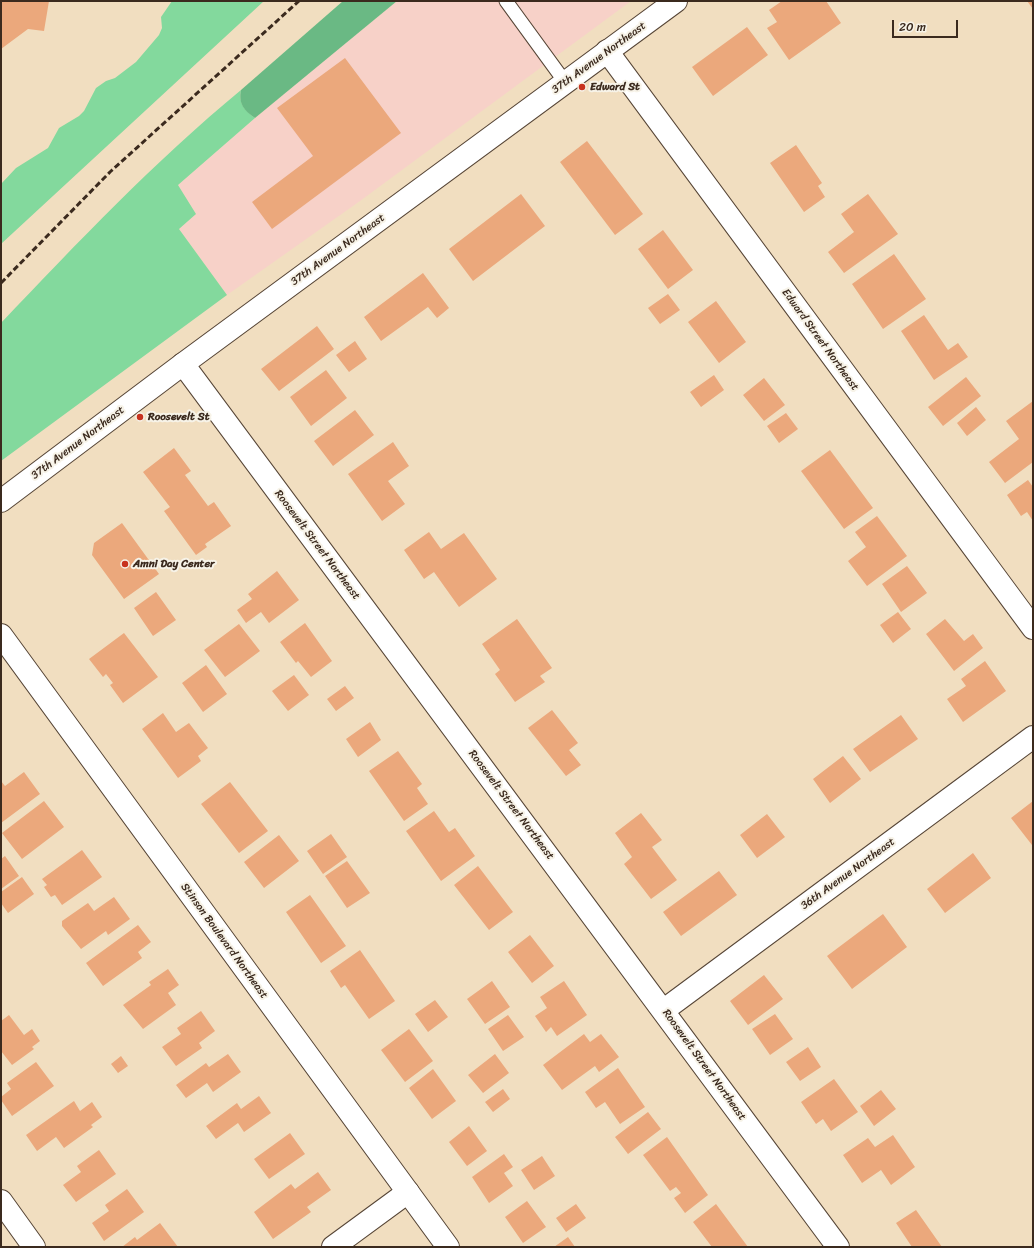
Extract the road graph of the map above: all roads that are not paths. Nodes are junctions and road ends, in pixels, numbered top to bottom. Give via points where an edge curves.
1 (506, 1) edge
2 (676, 1) edge
3 (607, 51) junction
4 (565, 82) junction
5 (183, 364) junction
6 (1, 501) edge
7 (1033, 628) edge
8 (1, 635) edge
9 (1033, 737) edge
10 (664, 1010) junction
11 (408, 1192) junction
12 (1, 1201) edge
13 (34, 1247) edge
14 (333, 1247) edge
15 (448, 1247) edge
16 (838, 1247) edge

1 - 4 lane
2 - 3 street, 37th Avenue Northeast
3 - 4 street, 37th Avenue Northeast
3 - 7 street, Edward Street Northeast
4 - 5 street, 37th Avenue Northeast
5 - 6 street, 37th Avenue Northeast
5 - 10 street, Roosevelt Street Northeast
8 - 11 street, Stinson Boulevard Northeast
9 - 10 street, 36th Avenue Northeast
10 - 16 street, Roosevelt Street Northeast
11 - 14 street
11 - 15 street, Stinson Boulevard Northeast
12 - 13 street

